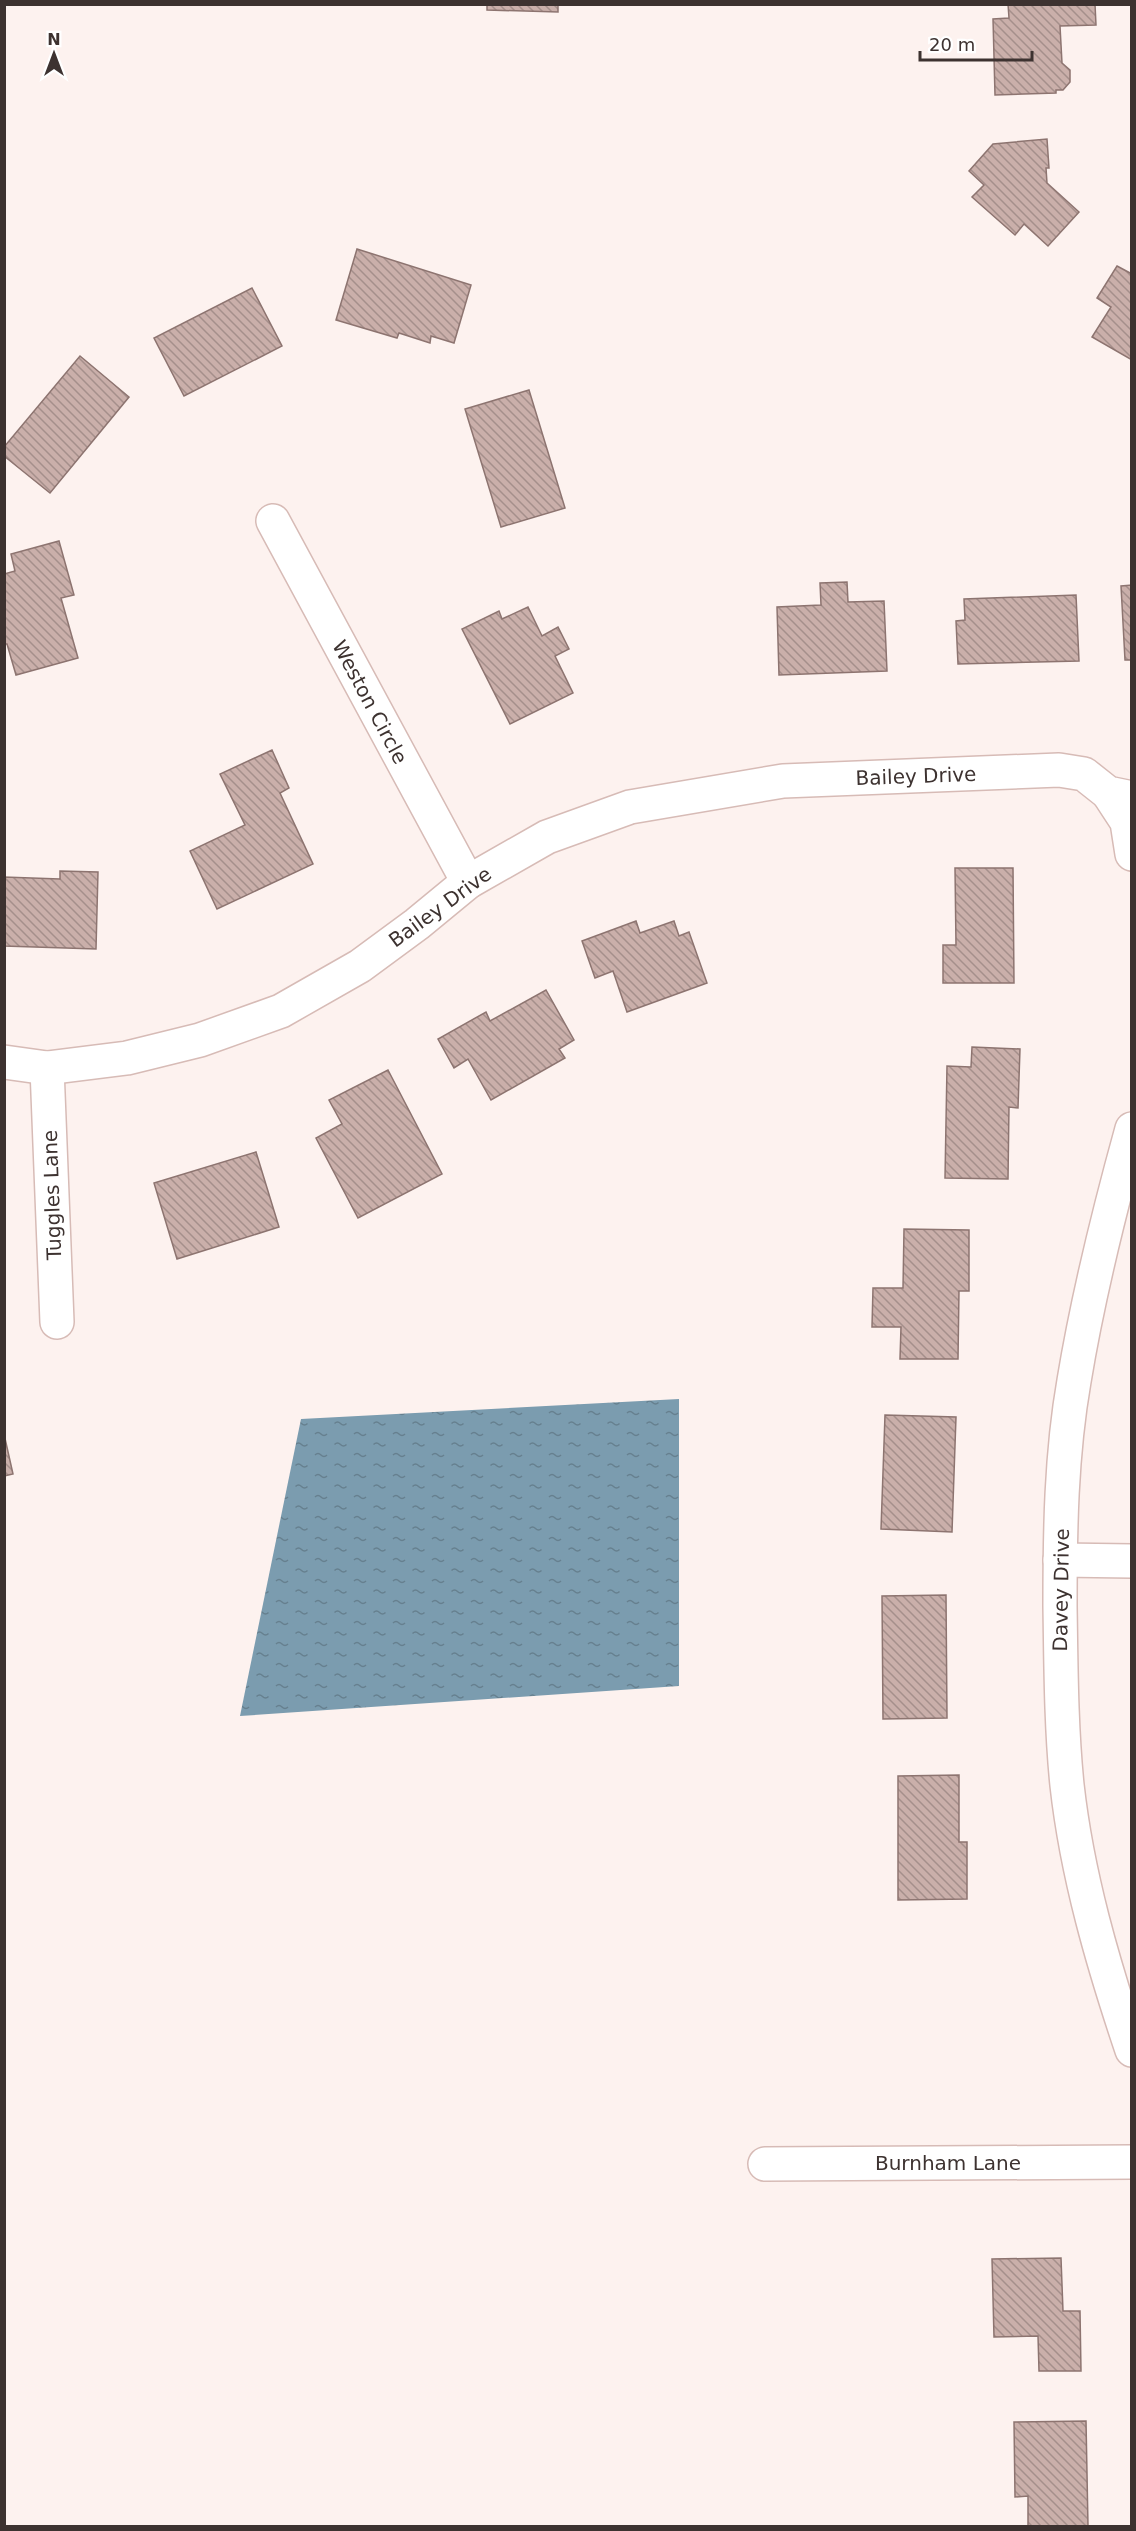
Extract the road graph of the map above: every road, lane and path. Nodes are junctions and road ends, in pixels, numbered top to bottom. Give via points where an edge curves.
1 (273, 521) dead end
2 (1120, 796) edge
3 (1131, 854) edge
4 (468, 882) junction
5 (4, 1062) edge
6 (47, 1068) junction
7 (1131, 1129) edge
8 (57, 1322) dead end
9 (1060, 1560) junction
10 (1131, 1561) edge
11 (1131, 2050) edge
12 (1131, 2162) edge
13 (765, 2164) dead end

1 - 4 street, Weston Circle
2 - 3 street via 1128,822
2 - 4 street, Bailey Drive via 1084,774 1059,770 783,781 630,807 547,837
4 - 6 street, Bailey Drive via 360,966 281,1011 200,1041 127,1058
5 - 6 street, Bailey Drive
6 - 8 street, Tuggles Lane
7 - 9 street, Davey Drive via 1102,1236 1073,1382
9 - 10 street
9 - 11 street, Davey Drive via 1060,1672 1067,1786 1086,1892 1107,1977
12 - 13 street, Burnham Lane

